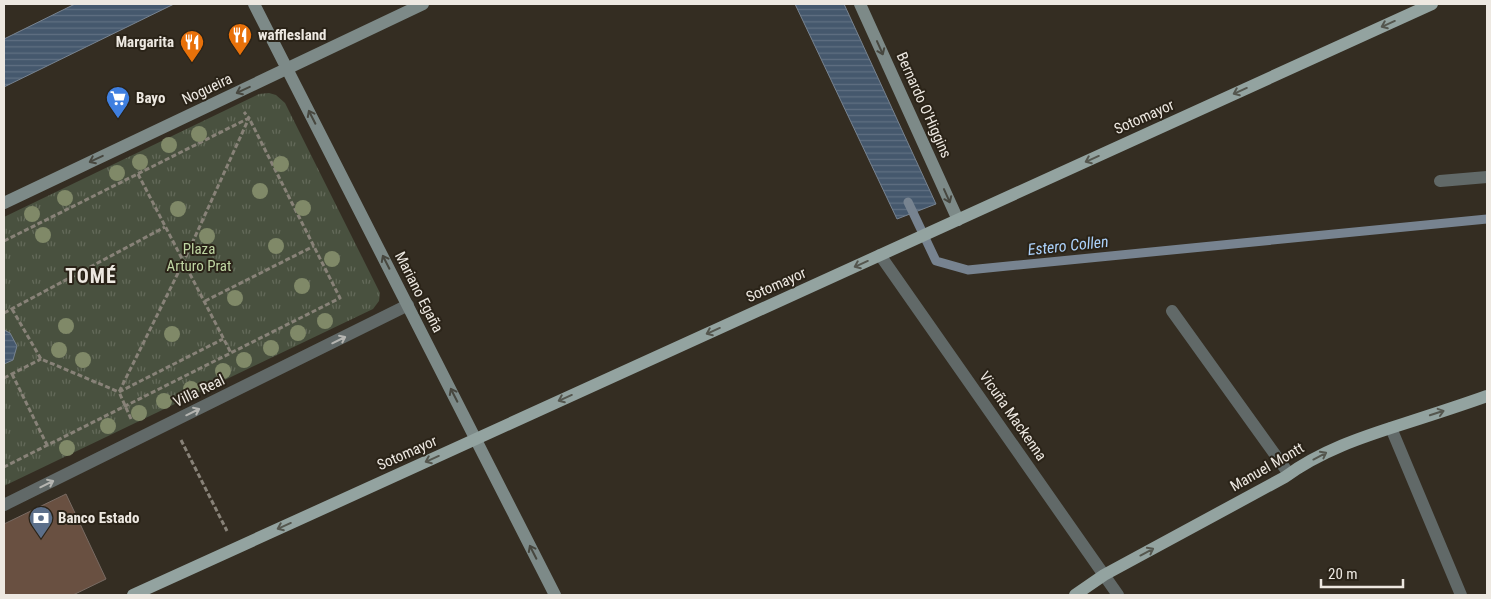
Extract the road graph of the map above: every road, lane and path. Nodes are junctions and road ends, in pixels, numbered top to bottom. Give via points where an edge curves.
1 (254, 4) edge
2 (423, 4) edge
3 (860, 4) edge
4 (1432, 4) edge
5 (287, 69) junction
6 (230, 96) junction
7 (249, 118) junction
8 (138, 174) junction
9 (1487, 177) edge
10 (1440, 181) dead end
11 (4, 203) edge
12 (958, 220) junction
13 (165, 227) junction
14 (4, 241) edge
15 (314, 246) junction
16 (880, 255) junction
17 (184, 261) junction
18 (204, 302) junction
19 (408, 305) junction
20 (12, 308) junction
21 (1172, 311) dead end
22 (4, 313) edge
23 (223, 339) junction
24 (231, 353) junction
25 (41, 359) junction
26 (12, 374) junction
27 (4, 378) edge
28 (119, 392) junction
29 (1487, 396) edge
30 (125, 406) junction
31 (172, 422) junction
32 (1391, 428) junction
33 (141, 437) junction
34 (476, 439) junction
35 (47, 446) junction
36 (4, 467) edge
37 (1289, 474) junction
38 (4, 505) edge
39 (235, 548) junction
40 (1104, 575) junction
41 (133, 595) edge
42 (555, 595) edge
43 (1075, 595) edge
44 (1118, 595) edge
45 (1461, 595) edge

1 - 5 main road, Mariano Egaña
2 - 5 main road, Nogueira
3 -> 12 main road, Bernardo O'Higgins
4 -> 12 main road, Sotomayor
5 -> 6 main road, Nogueira
19 -> 5 main road, Mariano Egaña
6 - 7 path
6 -> 11 main road, Nogueira
7 - 8 path
7 - 15 path
7 - 17 path
8 - 13 path
8 - 14 path
9 - 10 street
12 - 16 main road, Sotomayor
13 - 17 path
13 - 20 path
15 - 18 path
15 - 24 path via 340,298
16 -> 34 main road, Sotomayor
16 - 40 street, Vicuña Mackenna
17 - 18 path
17 - 28 path
18 - 23 path
31 -> 19 street, Villa Real
34 -> 19 main road, Mariano Egaña
20 - 22 path
20 - 25 path
21 - 37 street
23 - 24 path
23 - 28 path
24 - 30 path
25 - 26 path
25 - 28 path
26 - 27 path
26 - 35 path
28 - 30 path
32 -> 29 main road, Manuel Montt
30 - 33 path
30 - 35 path
31 - 33 street, Villa Real
31 - 39 path
37 -> 32 main road, Manuel Montt via 1336,448
32 - 45 street
38 -> 33 street, Villa Real
34 -> 39 main road, Sotomayor
42 -> 34 main road, Mariano Egaña
35 - 36 path
40 -> 37 main road, Manuel Montt
39 - 41 main road, Sotomayor
40 - 43 main road, Manuel Montt
40 - 44 street, Vicuña Mackenna

